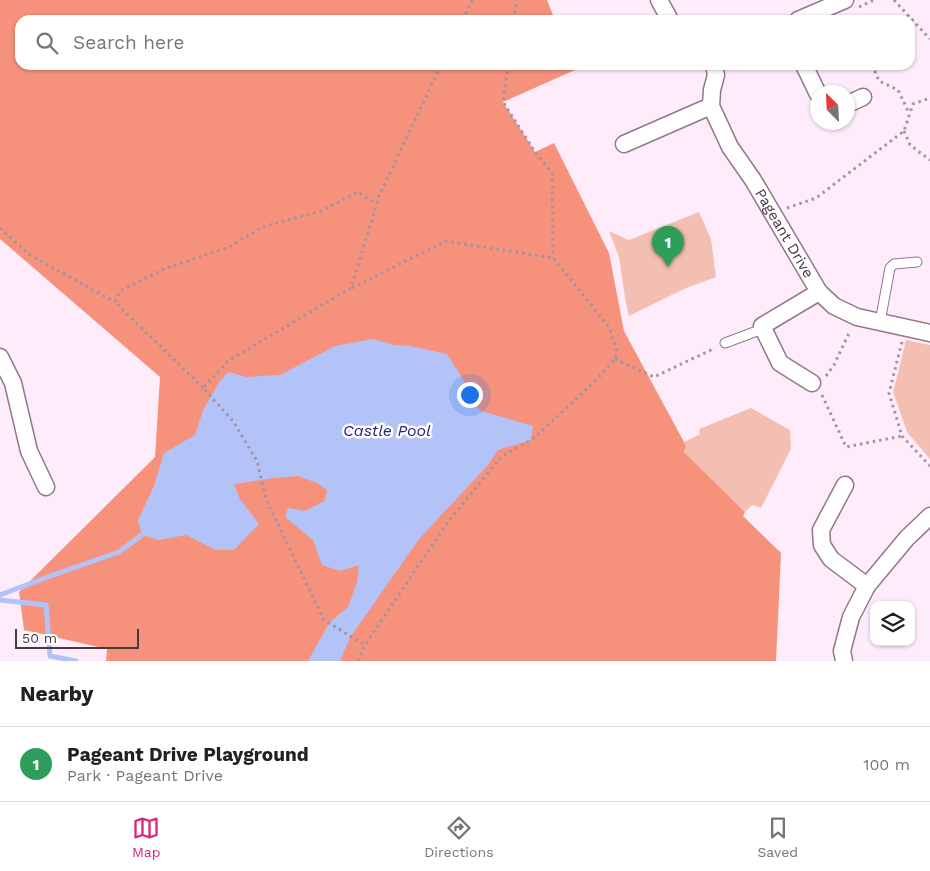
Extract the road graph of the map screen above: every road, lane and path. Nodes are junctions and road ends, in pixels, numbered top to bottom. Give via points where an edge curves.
1 (472, 0) edge
2 (516, 0) edge
3 (659, 0) edge
4 (845, 0) edge
5 (894, 0) edge
6 (465, 15) edge
7 (514, 15) edge
8 (667, 15) edge
9 (810, 15) edge
10 (908, 15) edge
11 (915, 23) edge
12 (930, 39) edge
13 (439, 70) edge
14 (507, 70) edge
15 (715, 70) edge
16 (806, 70) edge
17 (874, 70) edge
18 (814, 85) edge
19 (863, 97) dead end
20 (930, 98) edge
21 (855, 101) edge
22 (711, 106) junction
23 (910, 114) junction
24 (904, 131) junction
25 (624, 144) dead end
26 (930, 160) edge
27 (376, 204) junction
28 (773, 214) junction
29 (0, 228) edge
30 (553, 258) junction
31 (917, 262) dead end
32 (351, 288) junction
33 (819, 292) junction
34 (115, 302) junction
35 (857, 317) junction
36 (880, 322) junction
37 (762, 326) junction
38 (905, 327) junction
39 (930, 333) edge
40 (725, 343) joint
41 (0, 358) edge
42 (615, 359) junction
43 (815, 385) junction
44 (203, 388) junction
45 (902, 436) junction
46 (930, 466) edge
47 (845, 486) dead end
48 (46, 487) dead end
49 (930, 516) edge
50 (868, 586) junction
51 (365, 645) junction
52 (358, 661) edge
53 (844, 661) edge

1 - 6 path
2 - 7 path
3 - 8 street
4 - 9 street
5 - 10 path
11 - 12 path
13 - 27 path
14 - 30 path via 503,102 552,173
15 - 22 street
16 - 18 street
17 - 23 path via 879,81 898,90
19 - 21 street
20 - 23 path via 913,104
22 - 25 street
22 - 28 street, Pageant Drive via 730,147
23 - 24 path
24 - 26 path via 910,144
24 - 28 path via 816,198
27 - 32 path
27 - 34 path via 358,192 321,211 262,227 229,247 164,269 120,291
28 - 33 street, Pageant Drive
29 - 34 path via 30,255
30 - 32 path via 446,241
30 - 42 path via 609,327 617,352
31 - 36 lane via 894,264 890,268
32 - 44 path via 228,361
33 - 35 street, Pageant Drive via 834,306
33 - 37 street
34 - 44 path
35 - 36 street, Pageant Drive
35 - 43 path via 834,365
36 - 38 street, Pageant Drive
37 - 40 lane
37 - 43 street via 780,363
38 - 39 street, Pageant Drive
38 - 45 path via 889,393
40 - 42 path via 654,377
41 - 48 street via 13,382 29,451
42 - 51 path via 543,430 502,456 447,523
43 - 45 path via 846,447
44 - 51 path via 234,421 258,463 266,499 324,620
45 - 46 path
47 - 50 street via 821,530 822,545 831,560
49 - 50 street via 907,538
50 - 53 street via 851,617 842,651
51 - 52 path

